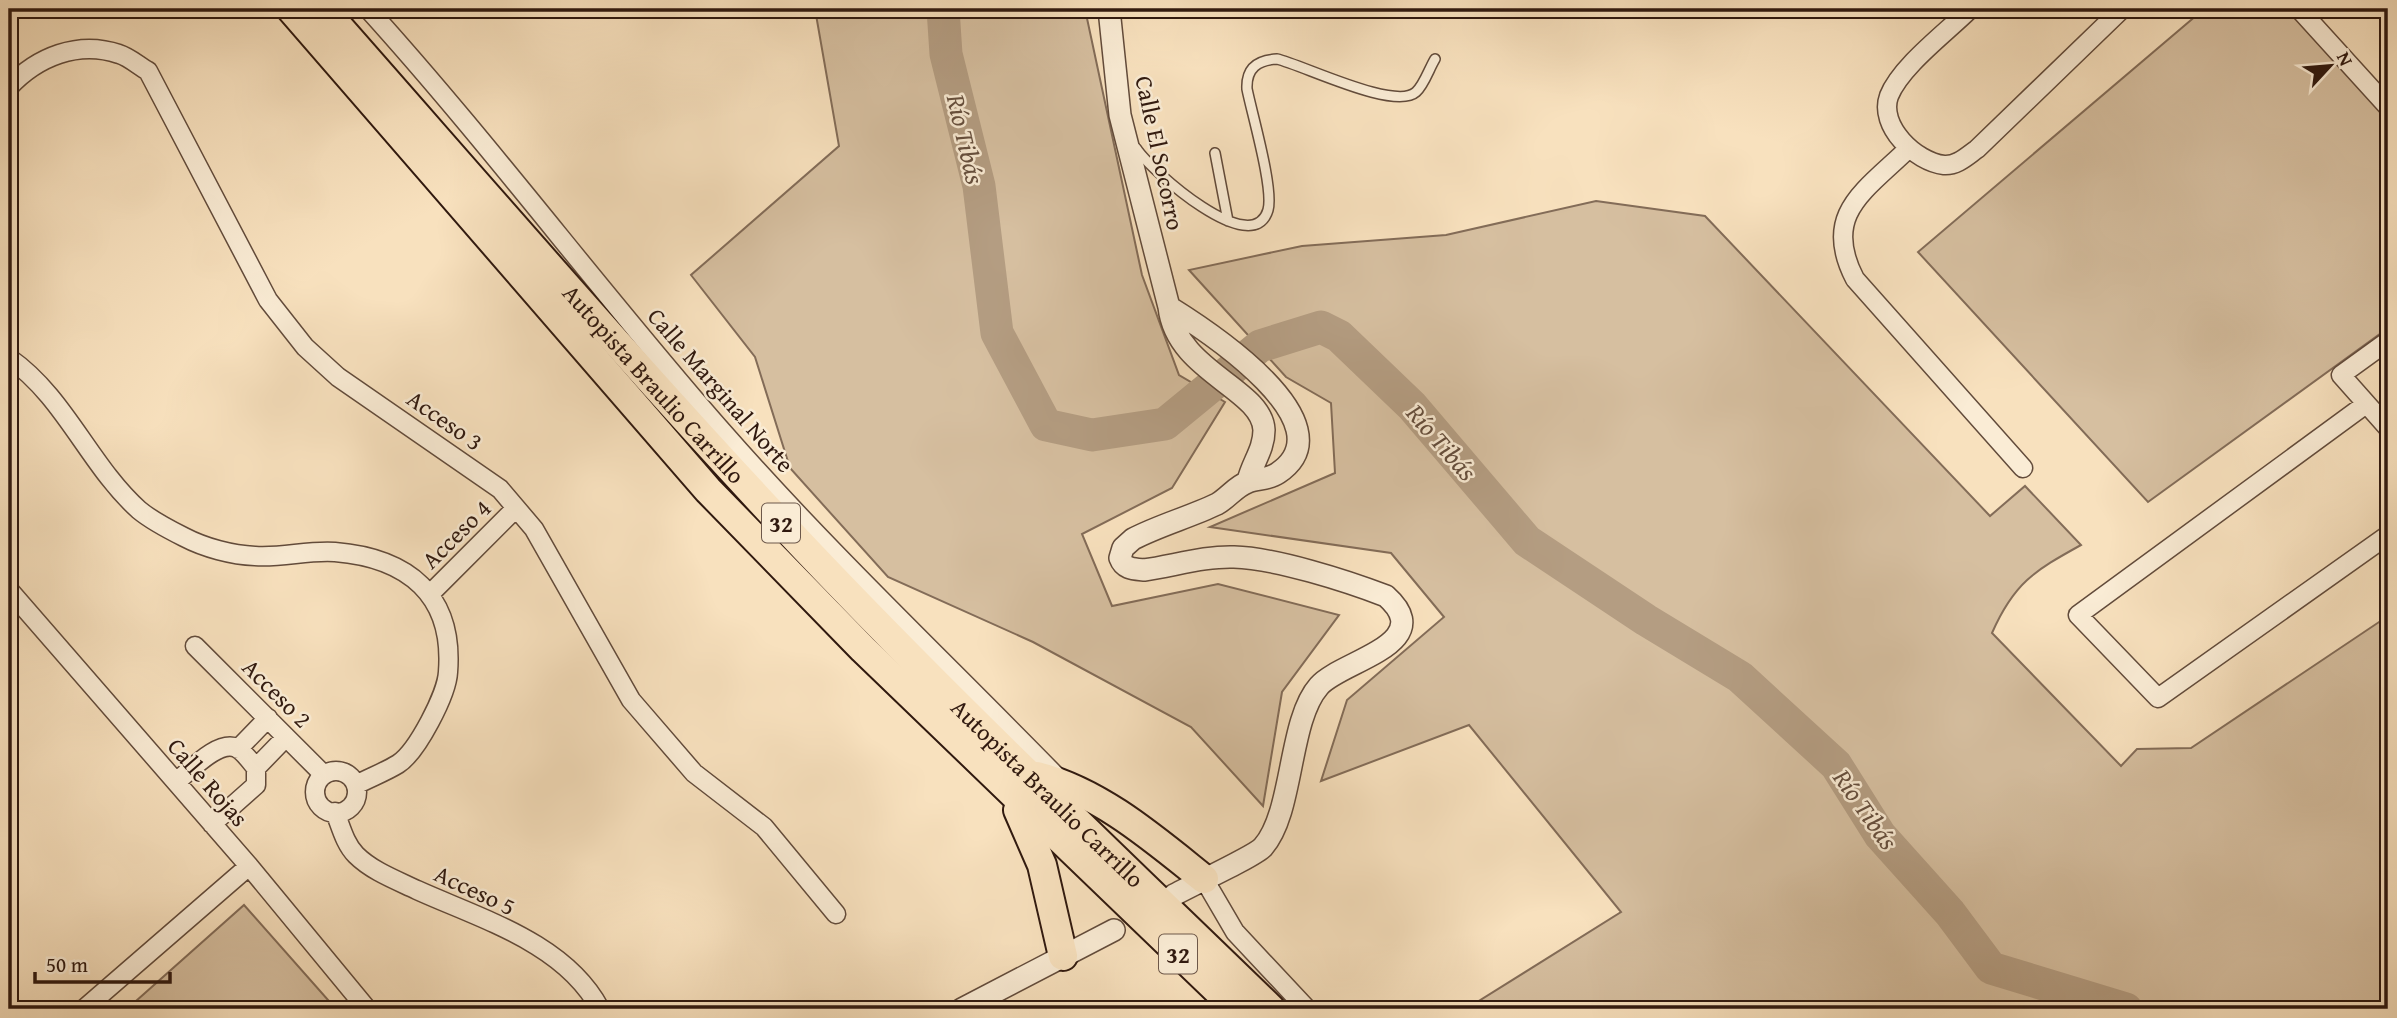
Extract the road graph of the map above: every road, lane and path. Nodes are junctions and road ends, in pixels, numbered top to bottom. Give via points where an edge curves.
1 (291, 9) edge
2 (323, 9) edge
3 (368, 9) edge
4 (1108, 9) edge
5 (1970, 9) edge
6 (2122, 9) edge
7 (2299, 9) edge
8 (1435, 59) dead end
9 (9, 87) edge
10 (2388, 107) edge
11 (1120, 115) junction
12 (1909, 148) junction
13 (1215, 153) dead end
14 (1228, 221) junction
15 (1169, 307) junction
16 (2388, 341) edge
17 (9, 358) edge
18 (2366, 404) junction
19 (2388, 428) edge
20 (2023, 468) dead end
21 (1248, 481) junction
22 (515, 509) junction
23 (2388, 536) edge
24 (9, 590) edge
25 (431, 593) junction
26 (195, 646) dead end
27 (268, 718) junction
28 (286, 737) junction
29 (238, 749) junction
30 (256, 768) junction
31 (324, 775) junction
32 (1032, 775) junction
33 (176, 782) junction
34 (1062, 782) junction
35 (356, 785) junction
36 (1011, 795) junction
37 (335, 813) junction
38 (212, 824) junction
39 (249, 866) junction
40 (1203, 878) junction
41 (1174, 895) dead end
42 (836, 914) dead end
43 (1114, 930) dead end
44 (1063, 956) junction
45 (84, 1009) edge
46 (367, 1009) edge
47 (600, 1009) edge
48 (962, 1009) edge
49 (1237, 1009) edge
50 (1271, 1009) edge
51 (1307, 1009) edge

1 - 36 highway, Autopista Braulio Carrillo / 32 via 708,490
2 - 32 highway, Autopista Braulio Carrillo / 32 via 790,533
3 - 34 street, Calle Marginal Norte via 722,432 891,611
4 - 11 street, Calle El Socorro
5 - 12 street via 1895,82 1887,111 1891,125
6 - 12 street via 1978,149 1959,162 1927,161
7 - 10 street
8 - 14 lane via 1416,92 1408,97 1375,94 1292,62 1262,60 1246,78 1269,209 1256,225
9 - 22 street, Acceso 3 via 23,72 58,53 89,49 121,54 148,71 251,271 305,347 338,377 500,489
11 - 14 lane via 1144,160 1166,182
11 - 15 street, Calle El Socorro
12 - 20 street via 1845,216 1843,257 1855,279
13 - 14 lane
15 - 21 street, Calle El Socorro via 1171,327 1191,356 1258,412 1264,433
15 - 21 street via 1265,381 1293,412 1296,444 1287,466
16 - 18 street via 2341,375
17 - 25 street via 52,398 108,476 140,511 185,538 222,551 256,556 333,552 379,559
18 - 19 street
18 - 23 street via 2078,615 2158,698
21 - 40 street via 1218,503 1133,539 1123,548 1122,564 1144,570 1235,557 1281,566 1386,596 1401,621 1398,636 1389,645 1336,671 1318,686 1302,725 1283,800 1263,848
22 - 25 street, Acceso 4
22 - 42 street, Acceso 3 via 534,529 631,701 694,773 764,827
24 - 33 street, Calle Rojas
25 - 35 street via 443,615 450,646 448,680 405,758
26 - 27 street, Acceso 2
27 - 28 street, Acceso 2
27 - 29 street
28 - 30 street
28 - 31 street, Acceso 2
29 - 30 street
29 - 33 street via 219,749
30 - 38 street via 256,785
31 - 35 street via 342,772
31 - 37 street via 316,785 316,798 323,808
32 - 34 highway
32 - 36 highway
32 - 50 highway, Autopista Braulio Carrillo / 32
33 - 38 street, Calle Rojas
34 - 40 highway via 1131,824
35 - 37 street via 353,804
36 - 44 highway via 1042,865
36 - 49 highway, Autopista Braulio Carrillo / 32
37 - 47 street, Acceso 5 via 356,855 386,876 540,947 569,967
38 - 39 street, Calle Rojas
39 - 45 street
39 - 46 street, Calle Rojas
40 - 41 street
40 - 51 street via 1235,932
43 - 44 street
44 - 48 street

